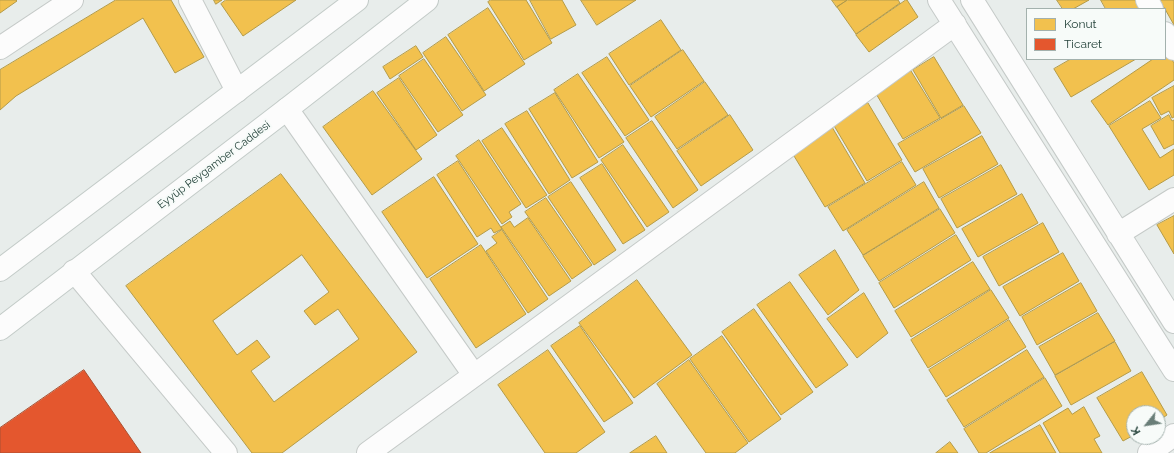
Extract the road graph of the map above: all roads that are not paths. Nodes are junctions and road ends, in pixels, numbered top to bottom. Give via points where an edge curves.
1 (72, 0) edge
2 (190, 0) edge
3 (357, 0) edge
4 (427, 0) edge
5 (939, 0) edge
6 (972, 0) edge
7 (955, 24) junction
8 (1166, 35) edge
9 (0, 48) edge
10 (1174, 49) edge
11 (237, 91) junction
12 (288, 109) junction
13 (1174, 199) edge
14 (1118, 234) junction
15 (0, 270) edge
16 (74, 271) junction
17 (1174, 322) edge
18 (0, 329) edge
19 (1174, 370) edge
20 (474, 376) junction
21 (1174, 435) edge
22 (226, 453) edge
23 (368, 453) edge
24 (1149, 453) edge

1 - 9 street
2 - 11 street
3 - 11 street
4 - 12 street, Eyyüp Peygamber Caddesi
5 - 7 street
6 - 14 street
7 - 19 street
7 - 20 street
8 - 10 street
11 - 15 street
12 - 16 street, Eyyüp Peygamber Caddesi
12 - 20 street
13 - 14 street
14 - 17 street
16 - 18 street, Eyyüp Peygamber Caddesi
16 - 22 street
20 - 23 street
21 - 24 street

